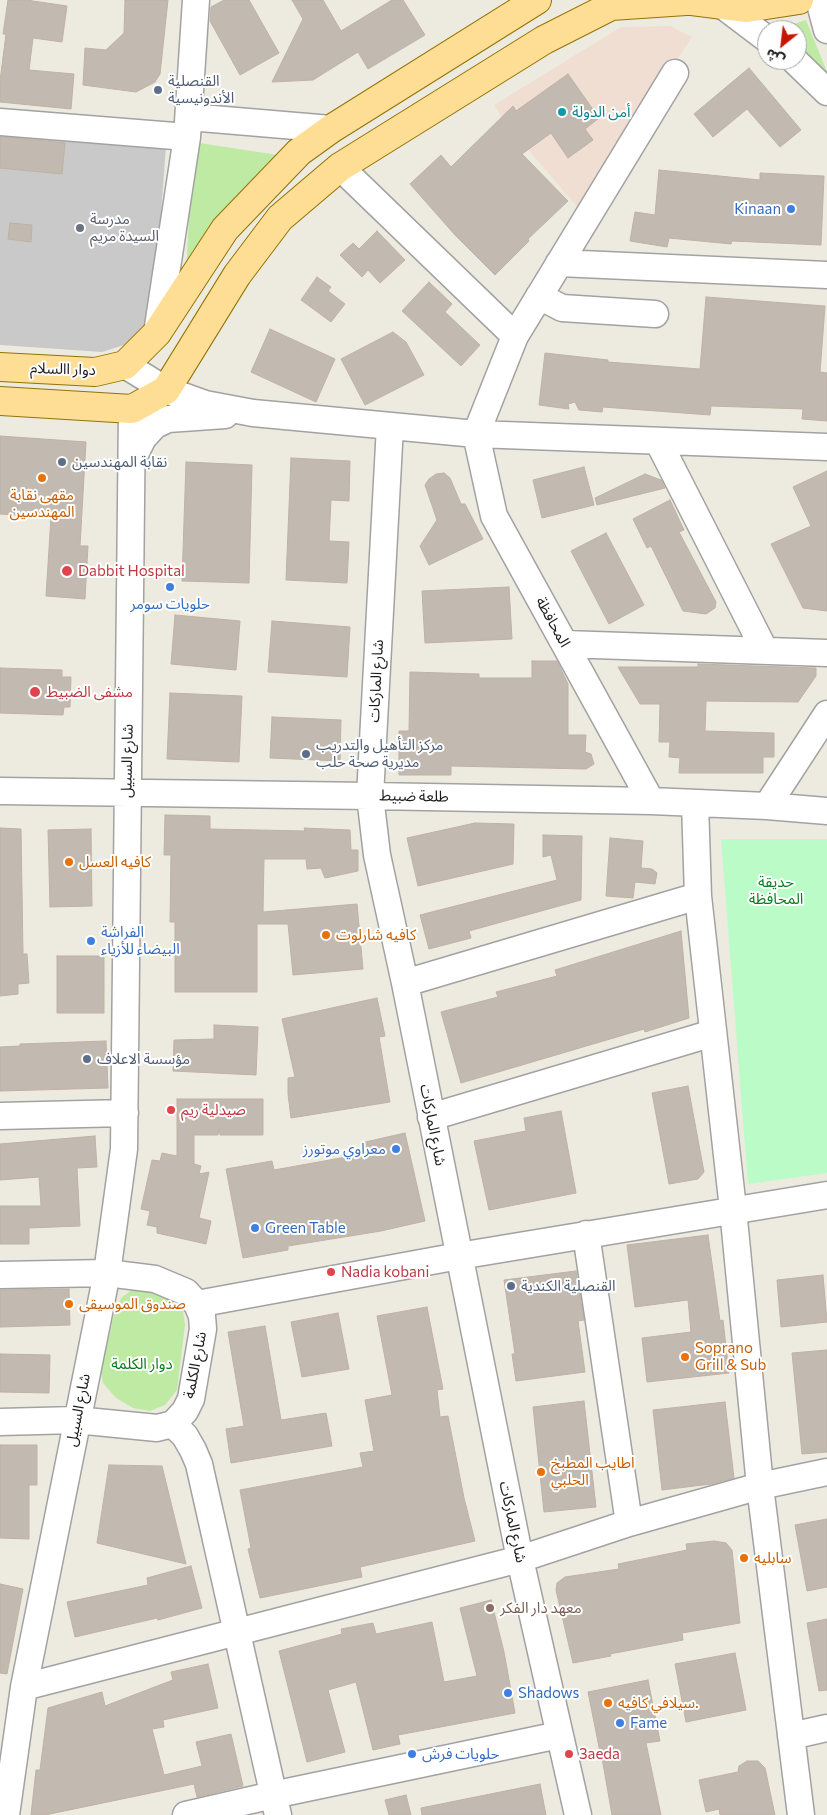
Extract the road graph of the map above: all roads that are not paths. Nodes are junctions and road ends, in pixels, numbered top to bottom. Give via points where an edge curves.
1 (196, 0) edge
2 (538, 0) edge
3 (799, 0) edge
4 (818, 0) edge
5 (685, 1) edge
6 (722, 5) junction
7 (827, 30) edge
8 (757, 31) edge
9 (804, 70) edge
10 (675, 73) dead end
11 (827, 92) edge
12 (0, 122) edge
13 (188, 127) junction
14 (331, 130) junction
15 (340, 167) junction
16 (559, 263) junction
17 (827, 275) edge
18 (539, 296) junction
19 (655, 314) dead end
20 (157, 333) junction
21 (514, 336) junction
22 (126, 365) junction
23 (0, 367) edge
24 (166, 390) junction
25 (0, 401) edge
26 (132, 409) junction
27 (253, 414) junction
28 (390, 426) junction
29 (476, 434) junction
30 (658, 441) junction
31 (827, 448) edge
32 (132, 460) junction
33 (565, 644) junction
34 (765, 651) junction
35 (827, 653) edge
36 (827, 714) edge
37 (0, 791) edge
38 (127, 792) junction
39 (370, 796) junction
40 (651, 802) junction
41 (695, 804) junction
42 (767, 806) junction
43 (827, 811) edge
44 (698, 896) junction
45 (405, 983) junction
46 (713, 1033) junction
47 (124, 1113) junction
48 (0, 1116) edge
49 (431, 1117) junction
50 (827, 1195) edge
51 (733, 1209) junction
52 (586, 1234) junction
53 (459, 1256) junction
54 (107, 1273) junction
55 (0, 1275) edge
56 (197, 1304) junction
57 (76, 1420) junction
58 (0, 1422) edge
59 (173, 1424) junction
60 (827, 1472) edge
61 (760, 1486) junction
62 (629, 1523) junction
63 (520, 1559) junction
64 (237, 1633) junction
65 (15, 1698) edge
66 (827, 1728) edge
67 (559, 1735) junction
68 (791, 1736) junction
69 (275, 1805) edge
70 (6, 1815) edge
71 (186, 1815) edge
72 (578, 1815) edge
73 (800, 1815) edge

1 - 13 street
2 - 14 main road
3 - 6 main road via 746,8
4 - 7 street
5 - 6 main road
5 - 15 main road via 611,6 544,40
6 - 8 street
9 - 11 street
10 - 16 street
12 - 13 street
13 - 14 street
13 - 20 street
14 - 20 main road via 299,152 225,229
15 - 21 street
15 - 24 main road via 280,218 237,275
16 - 17 street
16 - 18 street
18 - 19 street via 562,308
18 - 21 street
20 - 22 main road
21 - 29 street
22 - 23 main road, دوار االسلام via 95,372
22 - 24 street
24 - 26 main road
24 - 27 street via 205,404
25 - 26 main road
26 - 32 street, شارع السبيل
27 - 28 street
27 - 32 street via 168,419 154,425
28 - 29 street
28 - 39 street, شارع الماركات
29 - 30 street
29 - 33 street, المحافظة via 494,516
30 - 31 street
30 - 34 street
32 - 38 street, شارع السبيل
33 - 34 street
33 - 40 street, المحافظة
34 - 35 street
36 - 42 street
37 - 38 street, طلعة ضبيط
38 - 39 street, طلعة ضبيط
38 - 47 street, شارع السبيل
39 - 40 street, طلعة ضبيط
39 - 45 street, شارع الماركات via 377,855
40 - 41 street, طلعة ضبيط
41 - 42 street, طلعة ضبيط
41 - 44 street
42 - 43 street, طلعة ضبيط
44 - 45 street
44 - 46 street
45 - 49 street, شارع الماركات
46 - 49 street
46 - 51 street
47 - 48 street
47 - 54 street, شارع السبيل via 124,1149
49 - 53 street, شارع الماركات
50 - 51 street
51 - 52 street
51 - 61 street
52 - 53 street
52 - 62 street
53 - 56 street
53 - 63 street, شارع الماركات
54 - 55 street
54 - 56 street via 154,1279 186,1292
54 - 57 street, شارع السبيل
56 - 59 street, شارع الكلمة via 203,1329 195,1383 188,1405
57 - 58 street
57 - 59 street via 157,1428
57 - 65 street, شارع السبيل
59 - 64 street via 189,1443 199,1464
60 - 61 street
61 - 62 street
61 - 68 street
62 - 63 street
63 - 64 street
63 - 67 street, شارع الماركات
64 - 65 street
64 - 69 street
65 - 70 street, شارع السبيل
66 - 68 street
67 - 69 street
67 - 72 street, شارع الماركات
68 - 73 street
69 - 71 street

